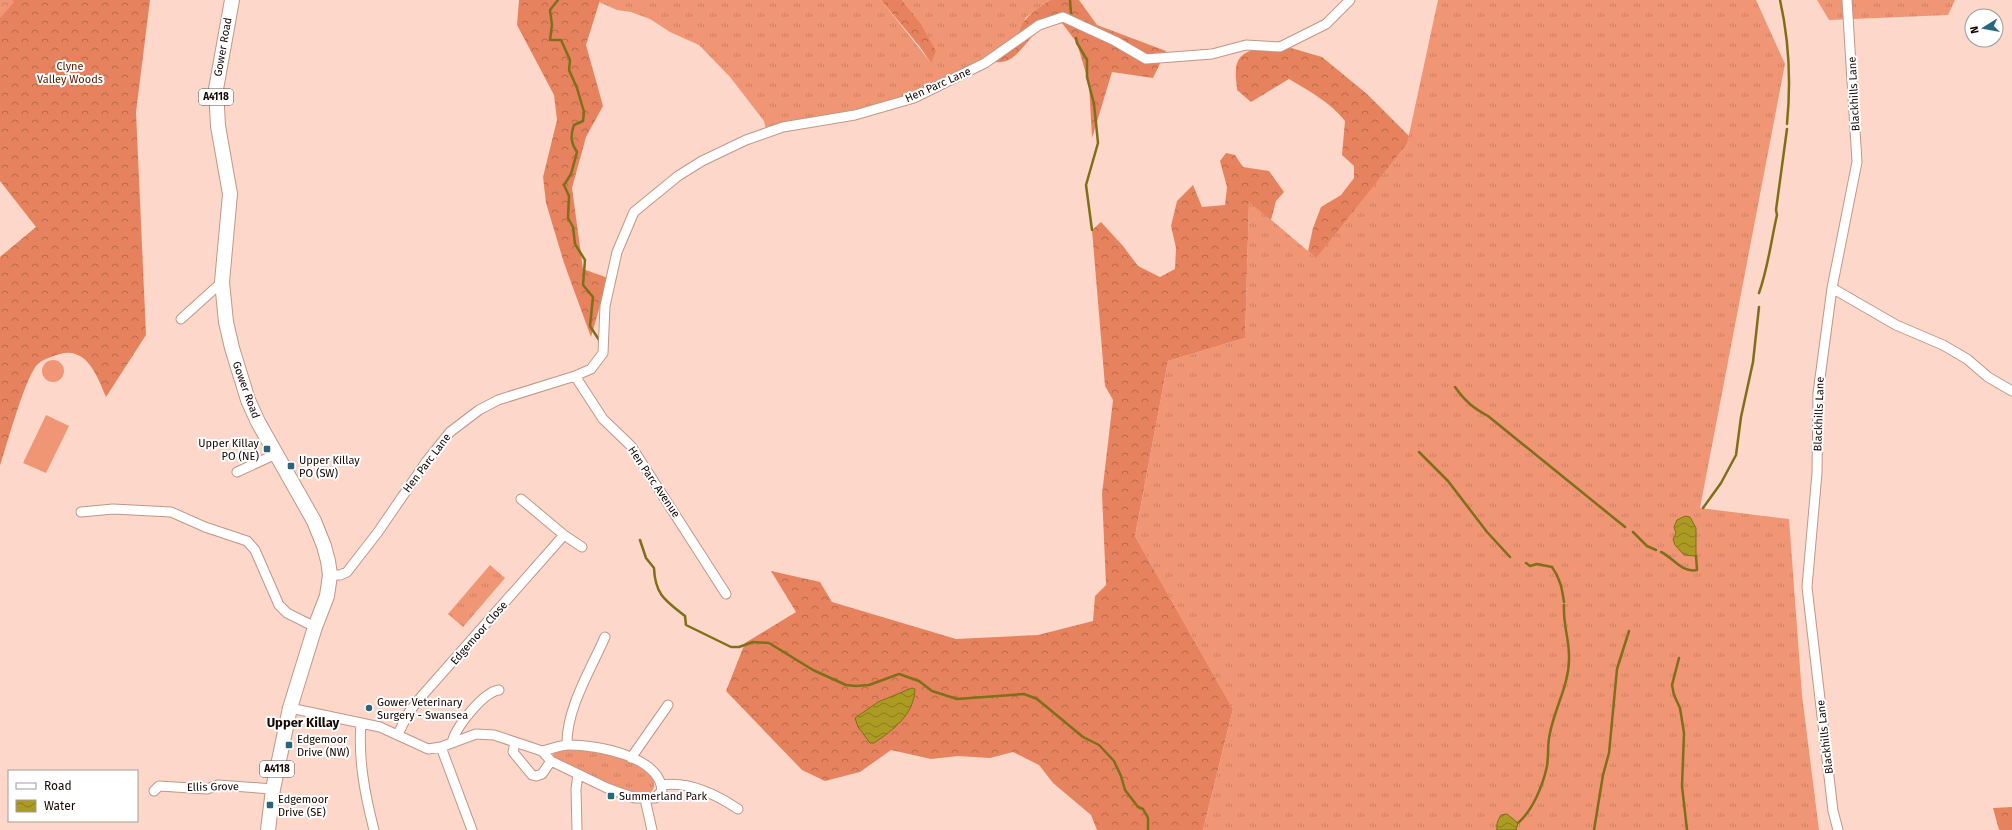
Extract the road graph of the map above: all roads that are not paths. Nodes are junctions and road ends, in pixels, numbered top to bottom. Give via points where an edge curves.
1 (232, 0) edge
2 (1350, 0) edge
3 (1847, 0) edge
4 (222, 282) junction
5 (1832, 288) junction
6 (181, 319) dead end
7 (575, 376) junction
8 (2012, 391) edge
9 (276, 454) junction
10 (237, 472) dead end
11 (521, 499) dead end
12 (81, 512) dead end
13 (564, 535) junction
14 (582, 547) dead end
15 (330, 575) junction
16 (726, 594) dead end
17 (315, 626) junction
18 (605, 637) dead end
19 (498, 690) dead end
20 (668, 705) dead end
21 (290, 708) junction
22 (361, 723) junction
23 (398, 734) junction
24 (515, 742) junction
25 (452, 743) junction
26 (567, 745) junction
27 (440, 747) junction
28 (542, 751) junction
29 (631, 758) junction
30 (551, 761) junction
31 (578, 774) junction
32 (662, 784) junction
33 (273, 789) junction
34 (154, 791) dead end
35 (645, 799) junction
36 (738, 809) dead end
37 (268, 830) edge
38 (374, 830) edge
39 (472, 830) edge
40 (577, 830) edge
41 (652, 830) edge
42 (1838, 830) edge

1 - 4 main road, Gower Road / A4118 via 216,89 218,126 230,194
2 - 7 street, Hen Parc Lane via 1326,24 1280,47 1246,45 1212,54 1146,59 1115,41 1063,17 1039,25 985,63 914,98 855,115 783,127 746,140 708,158 678,176 634,212 618,252 604,306 603,353 591,368
3 - 5 street, Blackhills Lane via 1858,162
4 - 6 street
4 - 9 main road, Gower Road / A4118 via 226,322 241,379 258,422
5 - 8 street via 1896,325 1967,358 1988,377
5 - 42 street, Blackhills Lane via 1818,393 1817,473 1807,587 1833,810
7 - 15 street, Hen Parc Lane via 498,400 478,410 450,432 347,572
7 - 16 street, Hen Parc Avenue via 603,419 631,446
9 - 10 street
9 - 15 main road, Gower Road / A4118 via 314,521 326,553
11 - 13 street
12 - 17 street via 113,509 171,512 205,528 247,542 255,550 279,605 287,613
13 - 14 street
13 - 23 street, Edgemoor Close via 421,697 409,712
15 - 17 main road, Gower Road / A4118 via 327,596
17 - 21 main road, Gower Road / A4118
18 - 26 street via 571,713
19 - 25 street via 492,691 474,709 454,735
20 - 29 street
21 - 22 street
21 - 33 main road, Gower Road / A4118
22 - 23 street
22 - 38 street via 359,743
23 - 27 street via 422,748
24 - 25 street via 494,735 476,734
24 - 28 street
24 - 30 street via 513,752 532,775 542,774
25 - 27 street
26 - 28 street
26 - 29 street via 615,751
27 - 39 street
28 - 30 street
29 - 32 street via 650,767
30 - 31 street
31 - 35 street via 635,798
31 - 40 street
32 - 35 street via 660,795
32 - 36 street via 678,784 703,791 723,799
33 - 34 street, Ellis Grove via 218,785 207,793 159,786
33 - 37 main road, Gower Road / A4118
35 - 41 street

